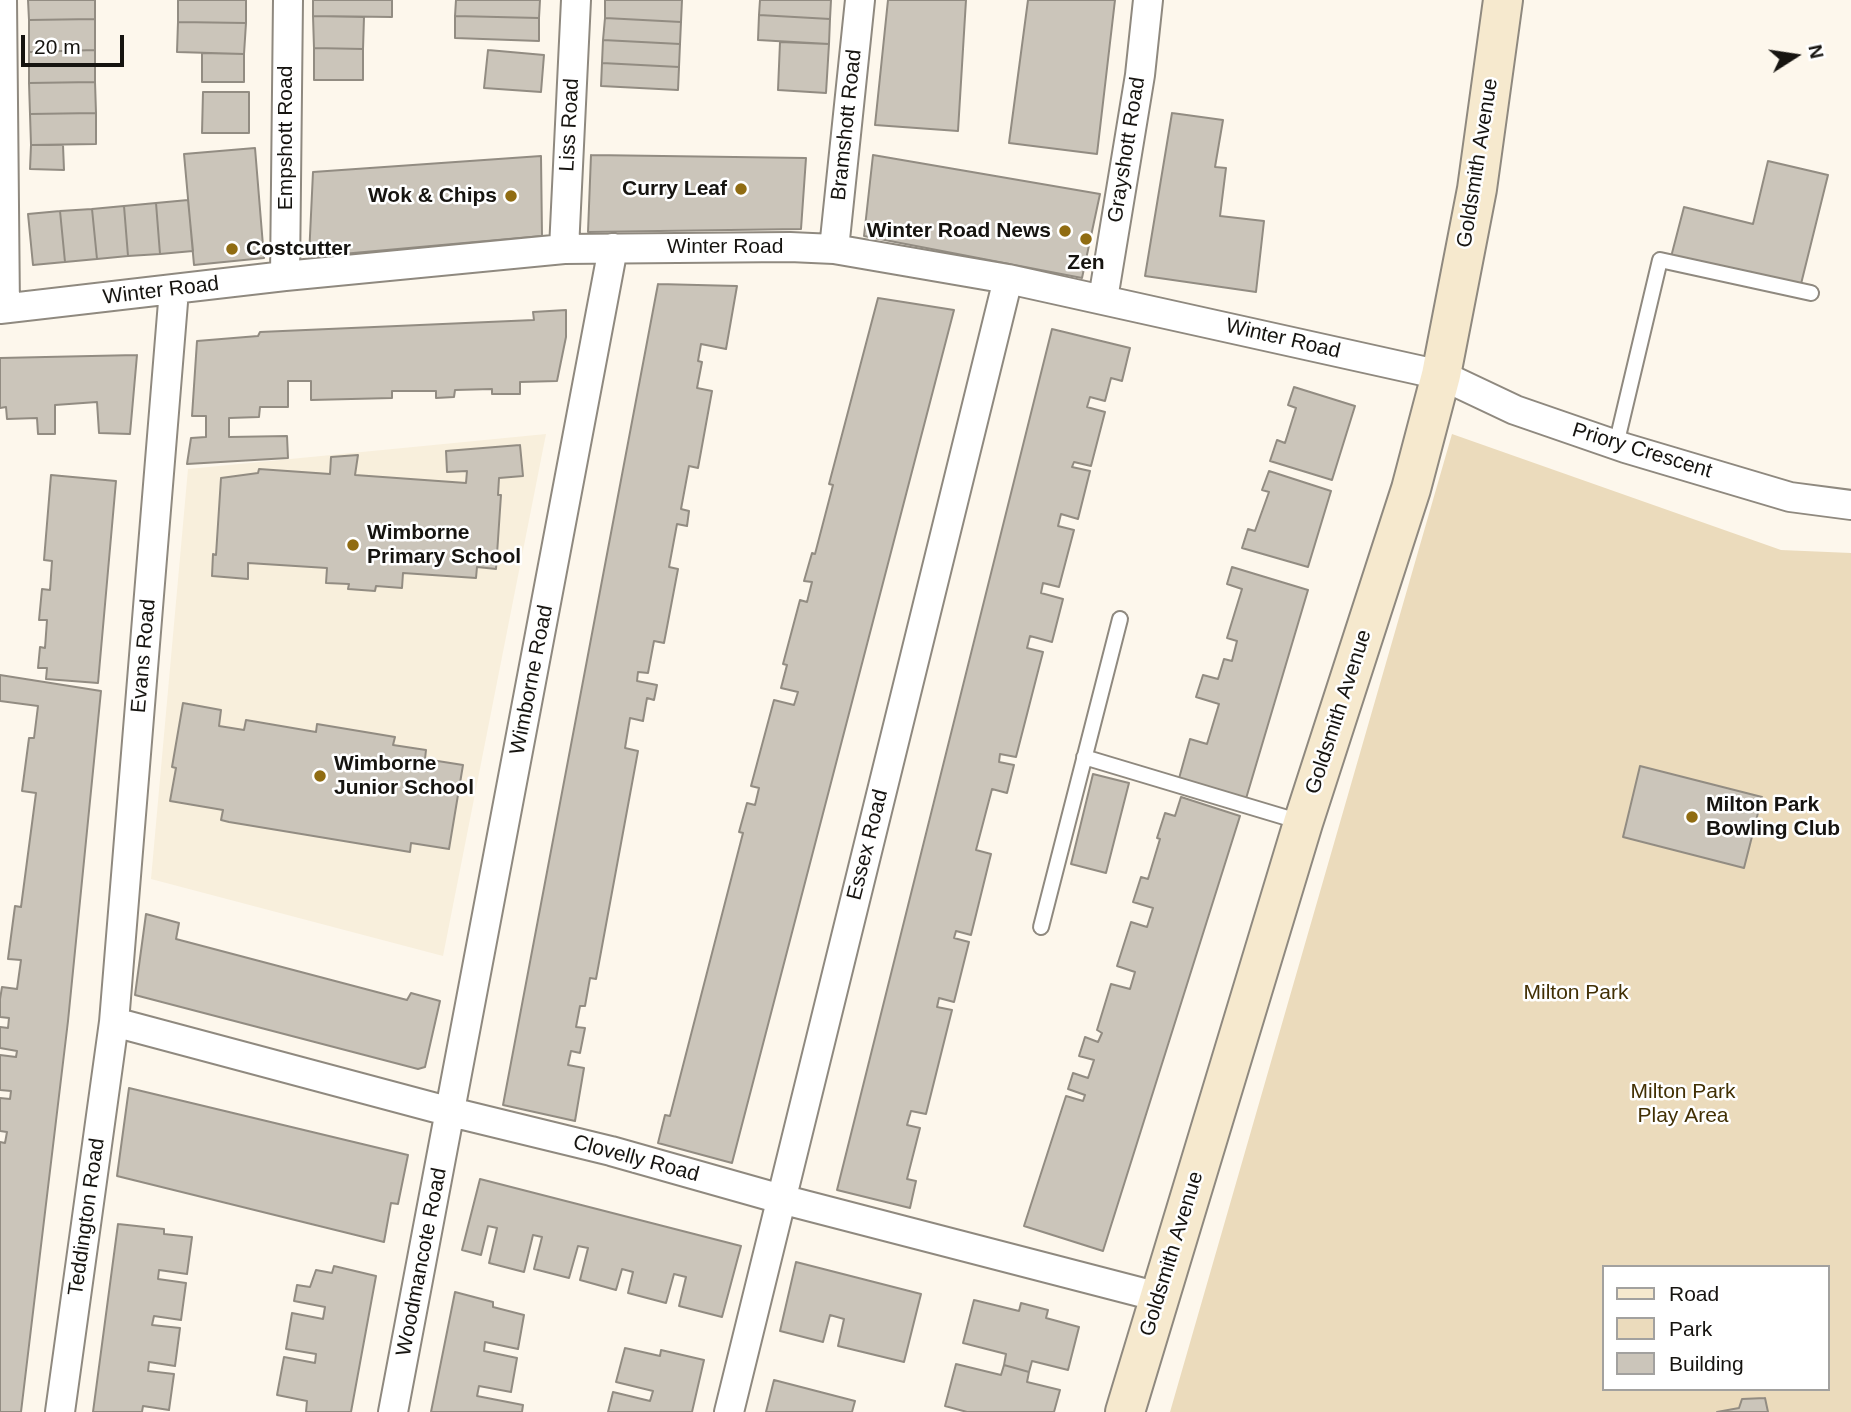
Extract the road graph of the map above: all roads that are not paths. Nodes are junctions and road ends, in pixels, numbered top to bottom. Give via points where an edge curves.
1 (2, 0) edge
2 (288, 0) edge
3 (576, 0) edge
4 (860, 0) edge
5 (1148, 0) edge
6 (1503, 0) edge
7 (613, 248) junction
8 (564, 249) junction
9 (834, 249) junction
10 (285, 276) junction
11 (1007, 279) junction
12 (174, 290) junction
13 (1811, 293) dead end
14 (1103, 299) junction
15 (3, 309) edge
16 (1441, 374) junction
17 (1616, 445) junction
18 (1851, 505) edge
19 (1120, 619) dead end
20 (1084, 757) junction
21 (1303, 823) junction
22 (1041, 927) dead end
23 (114, 1023) junction
24 (451, 1112) junction
25 (781, 1199) junction
26 (1158, 1297) junction
27 (60, 1412) edge
28 (393, 1412) edge
29 (729, 1412) edge
30 (1125, 1412) edge

1 - 15 street
2 - 10 street, Empshott Road
3 - 8 street, Liss Road
4 - 9 street, Bramshott Road
5 - 14 street, Grayshott Road
6 - 16 main road, Goldsmith Avenue via 1476,189
7 - 8 street, Winter Road
7 - 9 street, Winter Road
7 - 24 street, Wimborne Road
8 - 10 street, Winter Road
9 - 11 street, Winter Road
10 - 12 street, Winter Road
11 - 14 street, Winter Road
11 - 25 street, Essex Road
12 - 15 street, Winter Road
12 - 23 street, Evans Road
13 - 17 lane via 1660,260
14 - 16 street, Winter Road
16 - 17 street, Priory Crescent via 1515,410
16 - 21 main road, Goldsmith Avenue via 1411,489
17 - 18 street, Priory Crescent via 1790,497
19 - 20 lane
20 - 21 lane
20 - 22 lane
21 - 26 main road, Goldsmith Avenue
23 - 24 street, Clovelly Road
23 - 27 street, Teddington Road
24 - 25 street, Clovelly Road
24 - 28 street, Woodmancote Road
25 - 26 street, Clovelly Road
25 - 29 street, Essex Road
26 - 30 main road, Goldsmith Avenue

